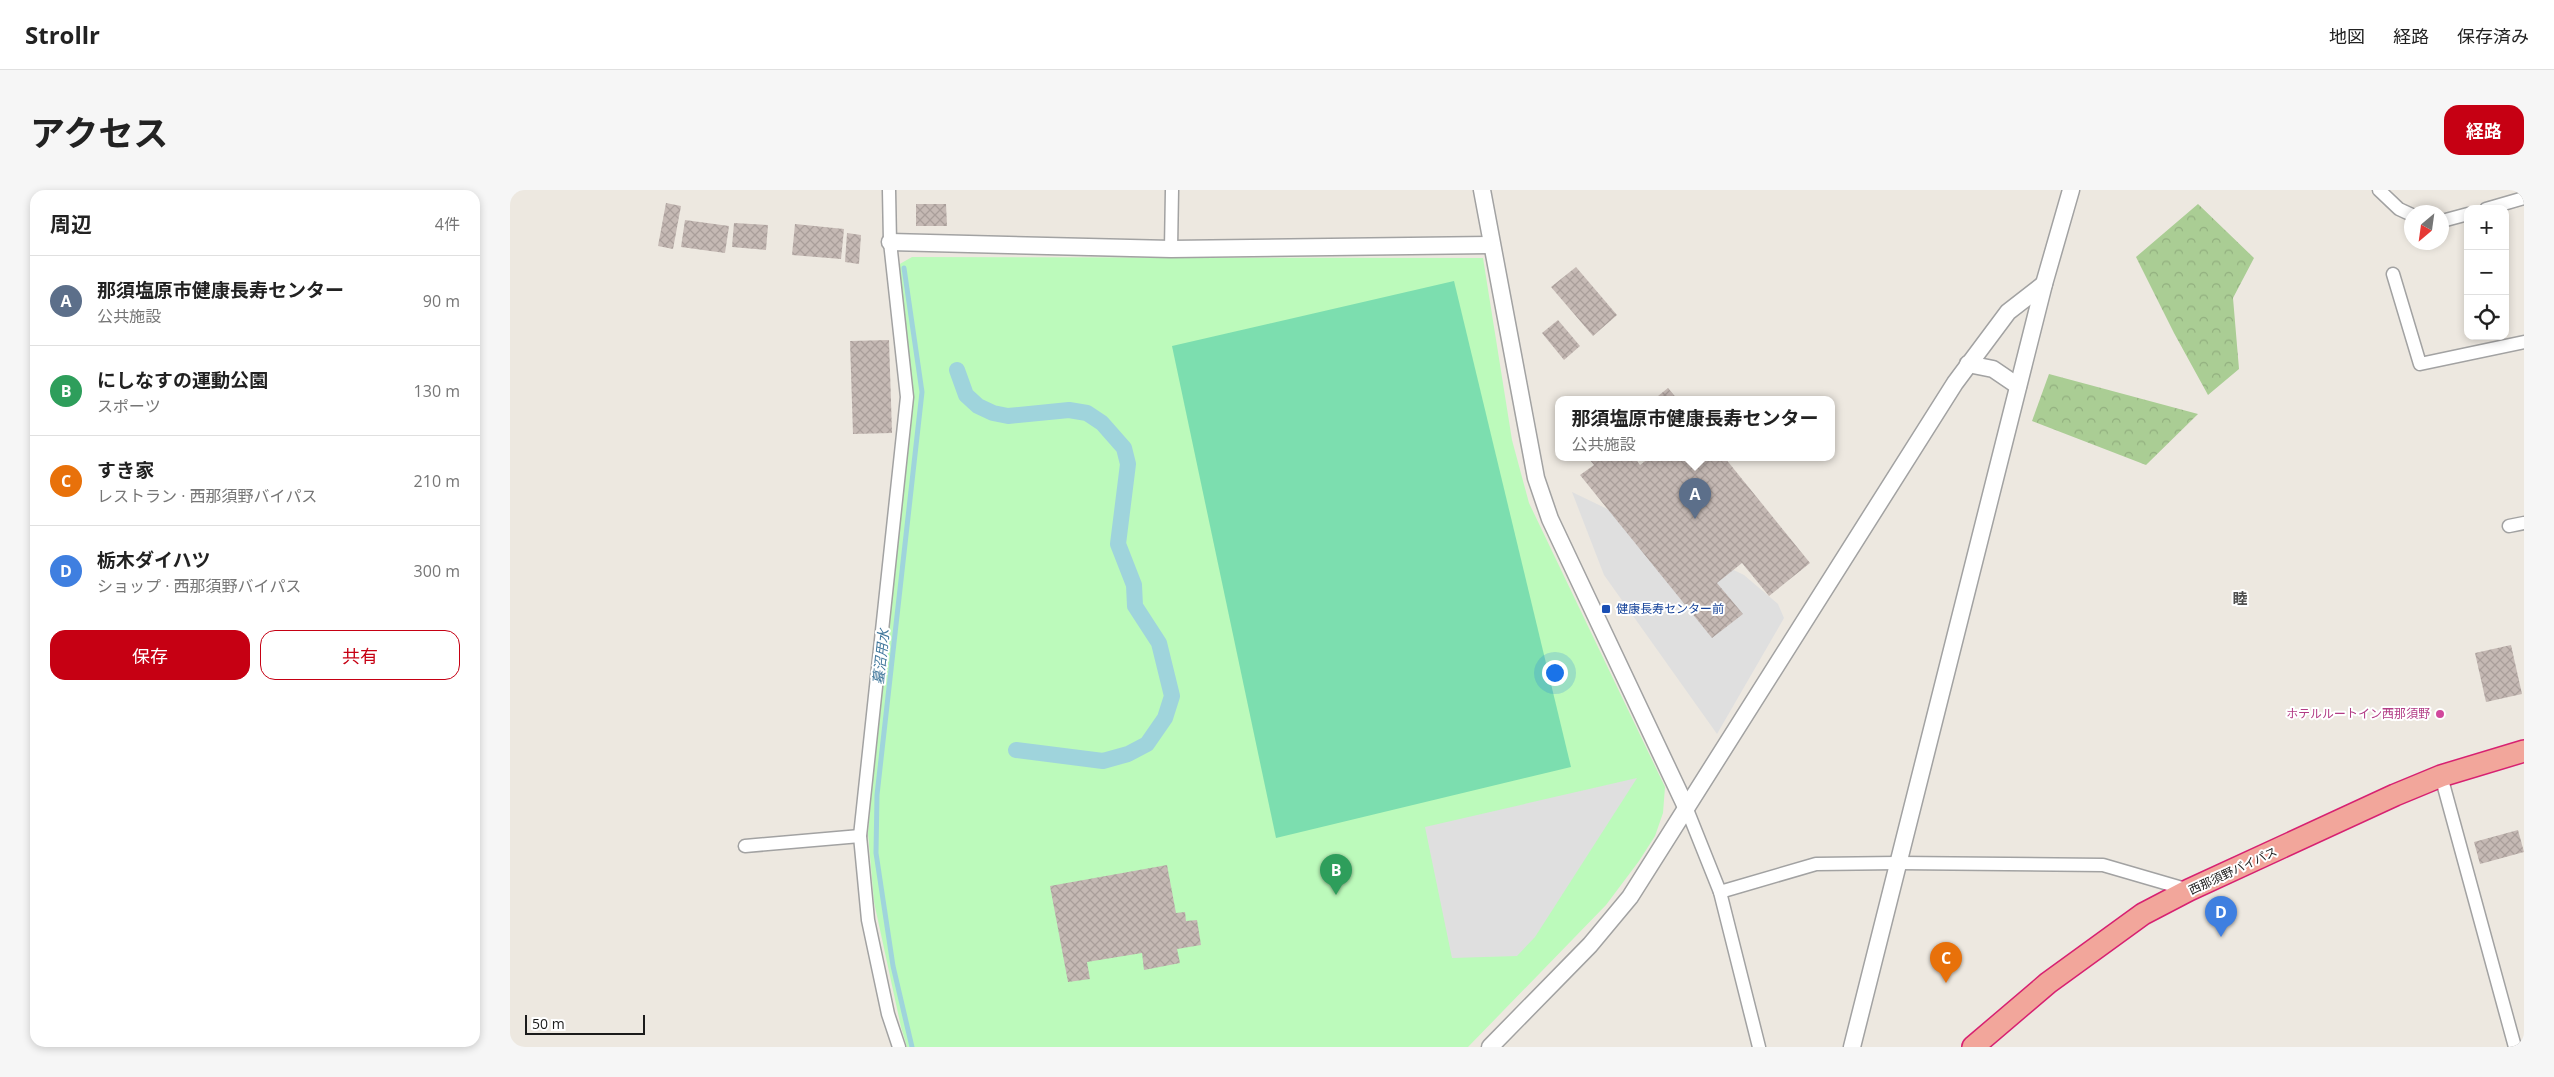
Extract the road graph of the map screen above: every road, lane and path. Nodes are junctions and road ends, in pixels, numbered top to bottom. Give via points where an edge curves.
1 (889, 190) edge
2 (1172, 190) edge
3 (1482, 190) edge
4 (2071, 190) edge
5 (2379, 190) edge
6 (2524, 198) edge
7 (2500, 205) edge
8 (2404, 211) edge
9 (2464, 215) edge
10 (2449, 219) edge
11 (890, 242) junction
12 (1490, 245) junction
13 (1171, 249) junction
14 (2393, 274) dead end
15 (2044, 284) junction
16 (2503, 341) edge
17 (2524, 342) edge
18 (1968, 364) junction
19 (2018, 386) junction
20 (2524, 523) edge
21 (2509, 526) dead end
22 (2524, 751) edge
23 (2441, 776) junction
24 (1686, 807) junction
25 (860, 836) junction
26 (745, 846) dead end
27 (1898, 863) junction
28 (2189, 890) junction
29 (1720, 892) junction
30 (899, 1047) edge
31 (1490, 1047) edge
32 (1760, 1047) edge
33 (1852, 1047) edge
34 (1973, 1047) edge
35 (2515, 1047) edge

1 - 11 street
2 - 13 street
3 - 12 street
4 - 15 street
5 - 8 street
6 - 7 street
9 - 10 street
11 - 13 street
11 - 25 street via 907,397
12 - 13 street
12 - 24 street via 1536,478 1550,519
14 - 16 street via 2420,364
15 - 18 street via 2008,312
15 - 19 street
16 - 17 street
18 - 19 street via 1994,369
18 - 24 street
19 - 27 street
20 - 21 street
22 - 23 highway, 西那須野バイパス
23 - 28 highway, 西那須野バイパス
23 - 35 street
24 - 29 street
24 - 31 street via 1625,904 1590,945
25 - 26 street
25 - 30 street via 868,920 888,1014
27 - 28 street via 2103,865
27 - 29 street via 1816,864
27 - 33 street
28 - 34 highway, 西那須野バイパス via 2143,914 2048,983
29 - 32 street

